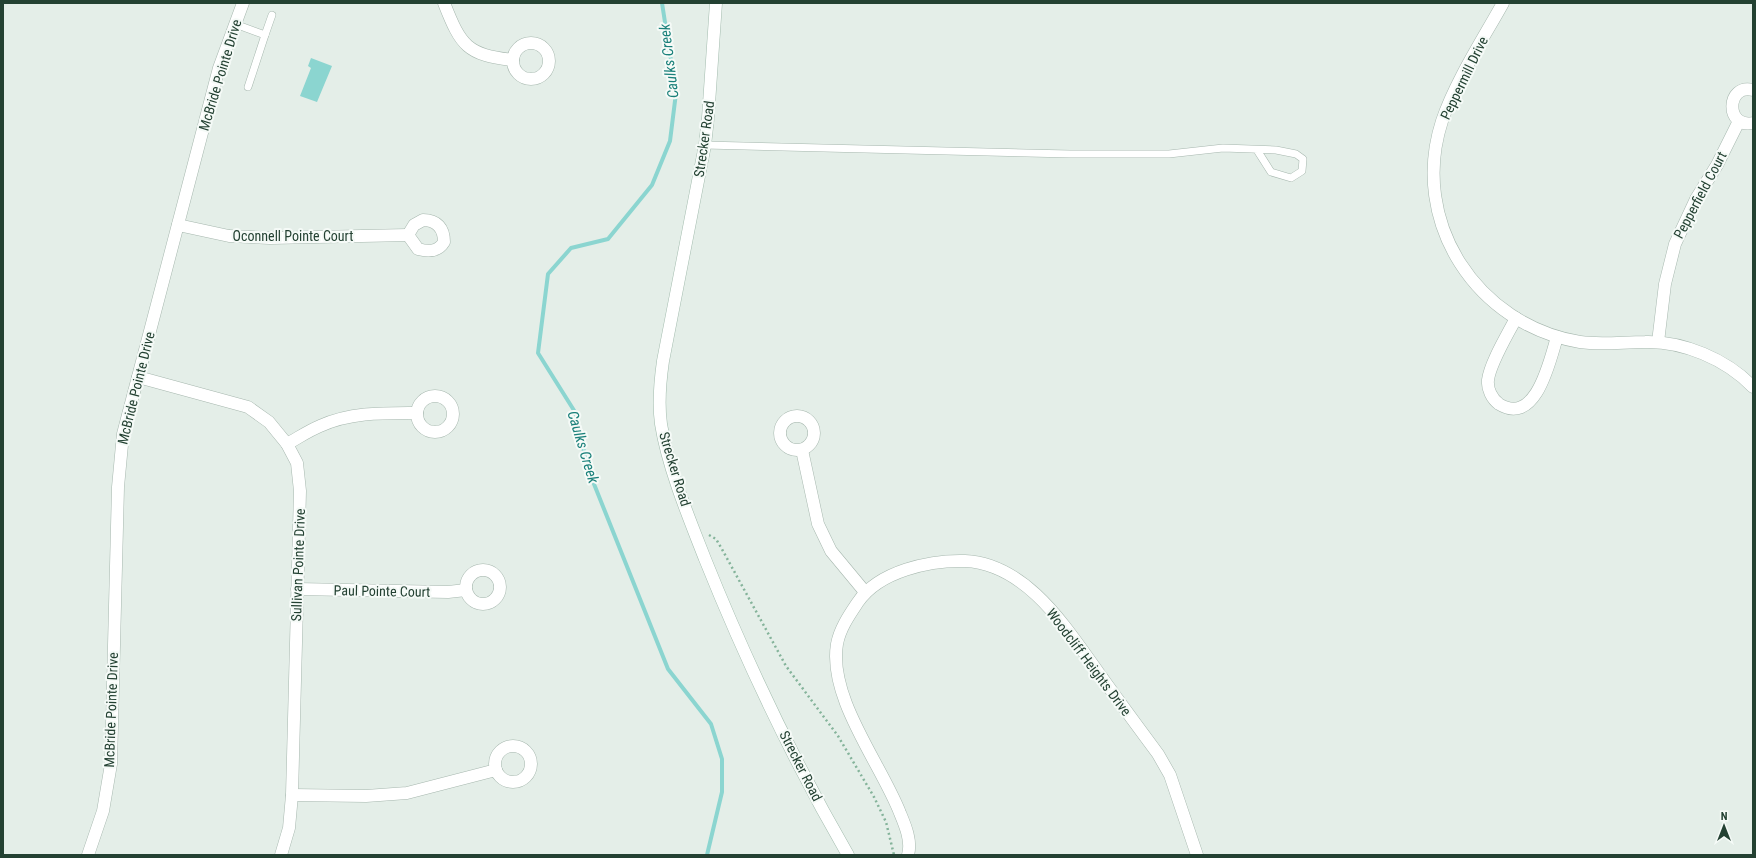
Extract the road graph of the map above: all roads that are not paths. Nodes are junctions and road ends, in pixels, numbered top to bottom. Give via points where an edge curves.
1 (243, 3) edge
2 (444, 3) edge
3 (716, 3) edge
4 (1503, 3) edge
5 (272, 14) dead end
6 (235, 24) junction
7 (265, 35) junction
8 (513, 60) dead end
9 (248, 87) dead end
10 (1753, 90) edge
11 (1739, 121) junction
12 (1753, 123) edge
13 (705, 145) junction
14 (1257, 150) junction
15 (178, 225) junction
16 (408, 236) dead end
17 (1516, 318) junction
18 (1557, 337) junction
19 (1658, 342) junction
20 (138, 377) junction
21 (1753, 387) edge
22 (417, 414) dead end
23 (287, 444) junction
24 (802, 450) dead end
25 (297, 589) junction
26 (466, 590) dead end
27 (865, 592) junction
28 (496, 770) dead end
29 (292, 795) junction
30 (88, 855) edge
31 (281, 855) edge
32 (848, 855) edge
33 (908, 855) edge
34 (1197, 855) edge

1 - 6 street, McBride Pointe Drive
2 - 8 street via 460,38 471,49 483,56
3 - 13 street, Strecker Road
4 - 17 street, Peppermill Drive via 1442,120 1437,140 1434,180 1442,224 1456,258 1486,296
5 - 7 lane
6 - 7 lane
6 - 15 street, McBride Pointe Drive via 219,68
7 - 9 lane
10 - 11 street via 1739,92 1732,101 1732,112
11 - 12 street
11 - 19 street, Pepperfield Court via 1717,165 1696,198 1675,244 1665,284
13 - 14 lane via 1070,154 1169,154 1223,148
13 - 32 street, Strecker Road via 659,389 661,423 666,448 693,529 748,661
14 - 14 lane via 1296,154 1302,159 1302,171 1291,178 1271,172
15 - 16 street, Oconnell Pointe Court via 229,236 270,238
15 - 20 street, McBride Pointe Drive
17 - 18 street, Peppermill Drive
17 - 18 street via 1488,380 1492,396 1505,407 1521,407 1532,400 1549,364
18 - 19 street, Peppermill Drive via 1596,343
19 - 21 street, Peppermill Drive via 1681,346 1703,354 1725,365
20 - 23 street, Sullivan Pointe Drive via 248,407 269,422
20 - 30 street, McBride Pointe Drive via 123,434 118,487 111,764 103,811
22 - 23 street via 366,414 340,419 320,426
23 - 25 street, Sullivan Pointe Drive via 297,463 300,491
24 - 27 street via 818,524 831,551
25 - 26 street, Paul Pointe Court via 448,592
25 - 29 street, Sullivan Pointe Drive
27 - 33 street, Woodcliff Heights Drive via 846,619 837,644 838,675 844,701 897,803 910,848
27 - 34 street, Woodcliff Heights Drive via 889,577 913,567 942,561 967,561 1012,576 1037,595 1060,619 1158,754 1170,775
28 - 29 street via 407,793 366,796
29 - 31 street, Sullivan Pointe Drive via 289,828

